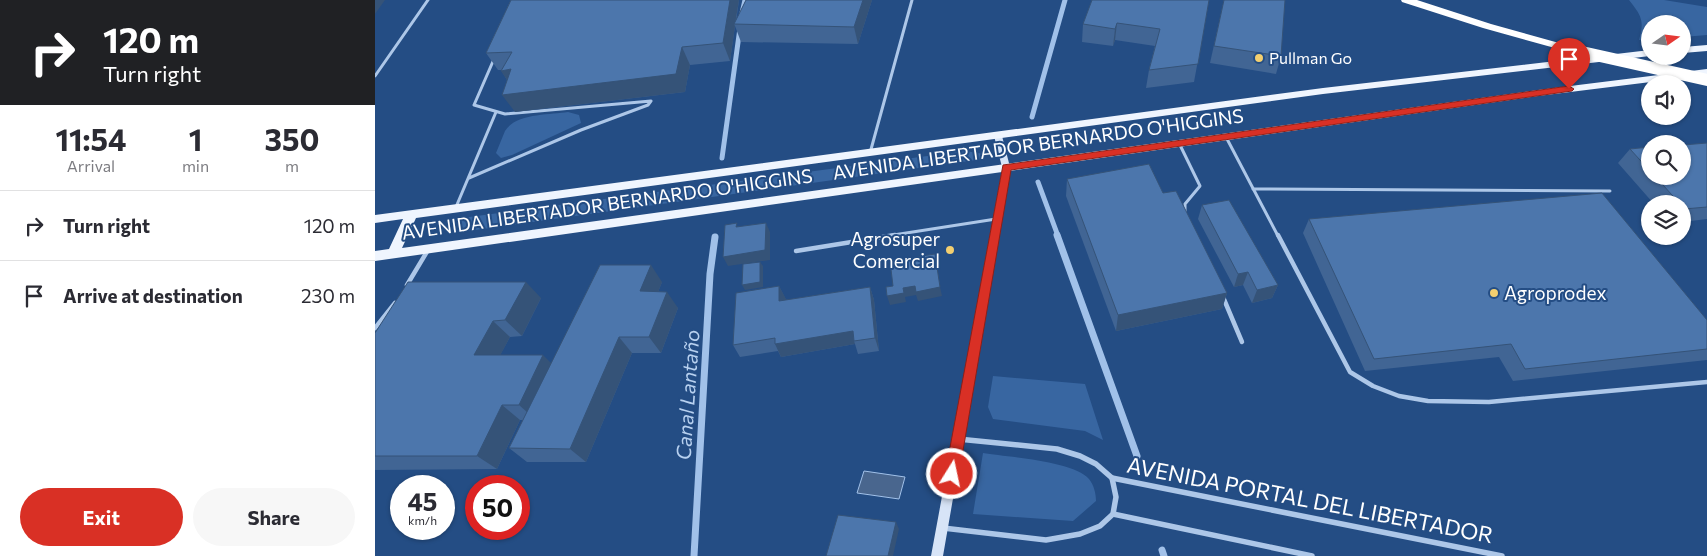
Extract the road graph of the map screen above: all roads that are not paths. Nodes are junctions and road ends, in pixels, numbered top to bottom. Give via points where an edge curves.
1 (428, 0) edge
2 (913, 0) edge
3 (1406, 0) edge
4 (1707, 48) edge
5 (1691, 49) edge
6 (498, 51) edge
7 (1641, 54) edge
8 (1707, 72) edge
9 (375, 76) edge
10 (1707, 80) edge
11 (495, 112) junction
12 (998, 136) junction
13 (1226, 137) junction
14 (1179, 143) junction
15 (870, 153) junction
16 (1006, 167) junction
17 (469, 178) junction
18 (1253, 188) junction
19 (1610, 191) dead end
20 (456, 208) junction
21 (412, 214) junction
22 (375, 219) edge
23 (997, 219) junction
24 (1189, 221) edge
25 (430, 248) junction
26 (796, 251) dead end
27 (393, 254) junction
28 (375, 256) edge
29 (405, 288) edge
30 (1221, 293) edge
31 (401, 296) edge
32 (375, 328) edge
33 (1242, 342) dead end
34 (1707, 382) edge
35 (958, 439) junction
36 (1112, 478) junction
37 (1113, 514) junction
38 (942, 528) junction
39 (937, 556) edge
40 (1312, 556) edge
41 (1502, 556) edge

1 - 9 lane
2 - 15 lane
3 - 10 highway, bridge via 1573,50
4 - 5 main road
6 - 11 lane via 474,105
7 - 12 main road, AVENIDA LIBERTADOR BERNARDO O'HIGGINS via 1269,98
8 - 13 main road, AVENIDA LIBERTADOR BERNARDO O'HIGGINS
11 - 17 lane
11 - 17 lane via 505,114 651,101 648,105
12 - 15 main road, AVENIDA LIBERTADOR BERNARDO O'HIGGINS
12 - 16 main road
13 - 14 main road, AVENIDA LIBERTADOR BERNARDO O'HIGGINS
13 - 18 lane
14 - 16 main road, AVENIDA LIBERTADOR BERNARDO O'HIGGINS
14 - 24 lane via 1201,186 1185,204
15 - 20 main road, AVENIDA LIBERTADOR BERNARDO O'HIGGINS
16 - 23 main road
16 - 25 main road, AVENIDA LIBERTADOR BERNARDO O'HIGGINS
17 - 20 lane
18 - 19 lane
18 - 34 lane via 1350,372 1363,383 1406,397 1437,402 1487,403
20 - 21 main road, AVENIDA LIBERTADOR BERNARDO O'HIGGINS
21 - 22 main road, AVENIDA LIBERTADOR BERNARDO O'HIGGINS
21 - 27 main road
23 - 26 lane
23 - 35 main road
25 - 27 main road, AVENIDA LIBERTADOR BERNARDO O'HIGGINS
25 - 29 lane
27 - 28 main road, AVENIDA LIBERTADOR BERNARDO O'HIGGINS
30 - 33 lane
31 - 32 lane
35 - 36 street, AVENIDA PORTAL DEL LIBERTADOR via 1057,449 1096,464
35 - 38 main road
36 - 37 street, AVENIDA PORTAL DEL LIBERTADOR via 1116,497
36 - 41 street, AVENIDA PORTAL DEL LIBERTADOR
37 - 38 street via 1100,526 1080,534 1046,540
37 - 40 street
38 - 39 main road

